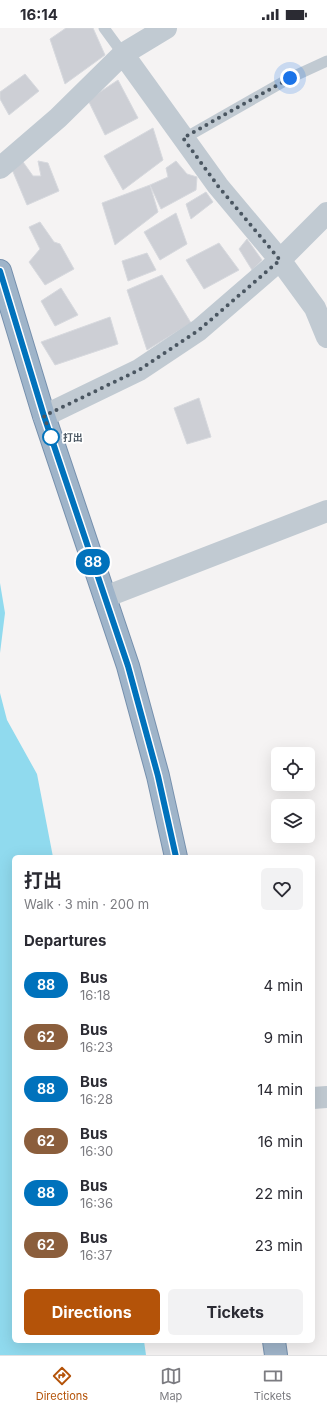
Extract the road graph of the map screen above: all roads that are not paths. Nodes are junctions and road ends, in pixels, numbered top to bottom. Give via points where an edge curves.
1 (104, 28) edge
2 (166, 28) edge
3 (123, 54) junction
4 (327, 61) edge
5 (183, 138) junction
6 (0, 168) edge
7 (327, 213) edge
8 (280, 260) junction
9 (0, 271) edge
10 (327, 337) edge
11 (44, 416) junction
12 (327, 511) edge
13 (105, 597) junction
14 (176, 855) edge
15 (327, 1097) edge
16 (315, 1098) edge
17 (274, 1343) edge
18 (276, 1355) edge

1 - 3 lane
2 - 3 street
3 - 5 street
3 - 6 street via 58,118
4 - 5 lane via 290,78
5 - 8 street via 218,186
7 - 8 street
8 - 10 street via 315,308
8 - 11 street via 199,330 139,370
9 - 11 highway
11 - 13 highway
12 - 13 street
13 - 14 highway via 128,666 158,776
15 - 16 street
17 - 18 highway

